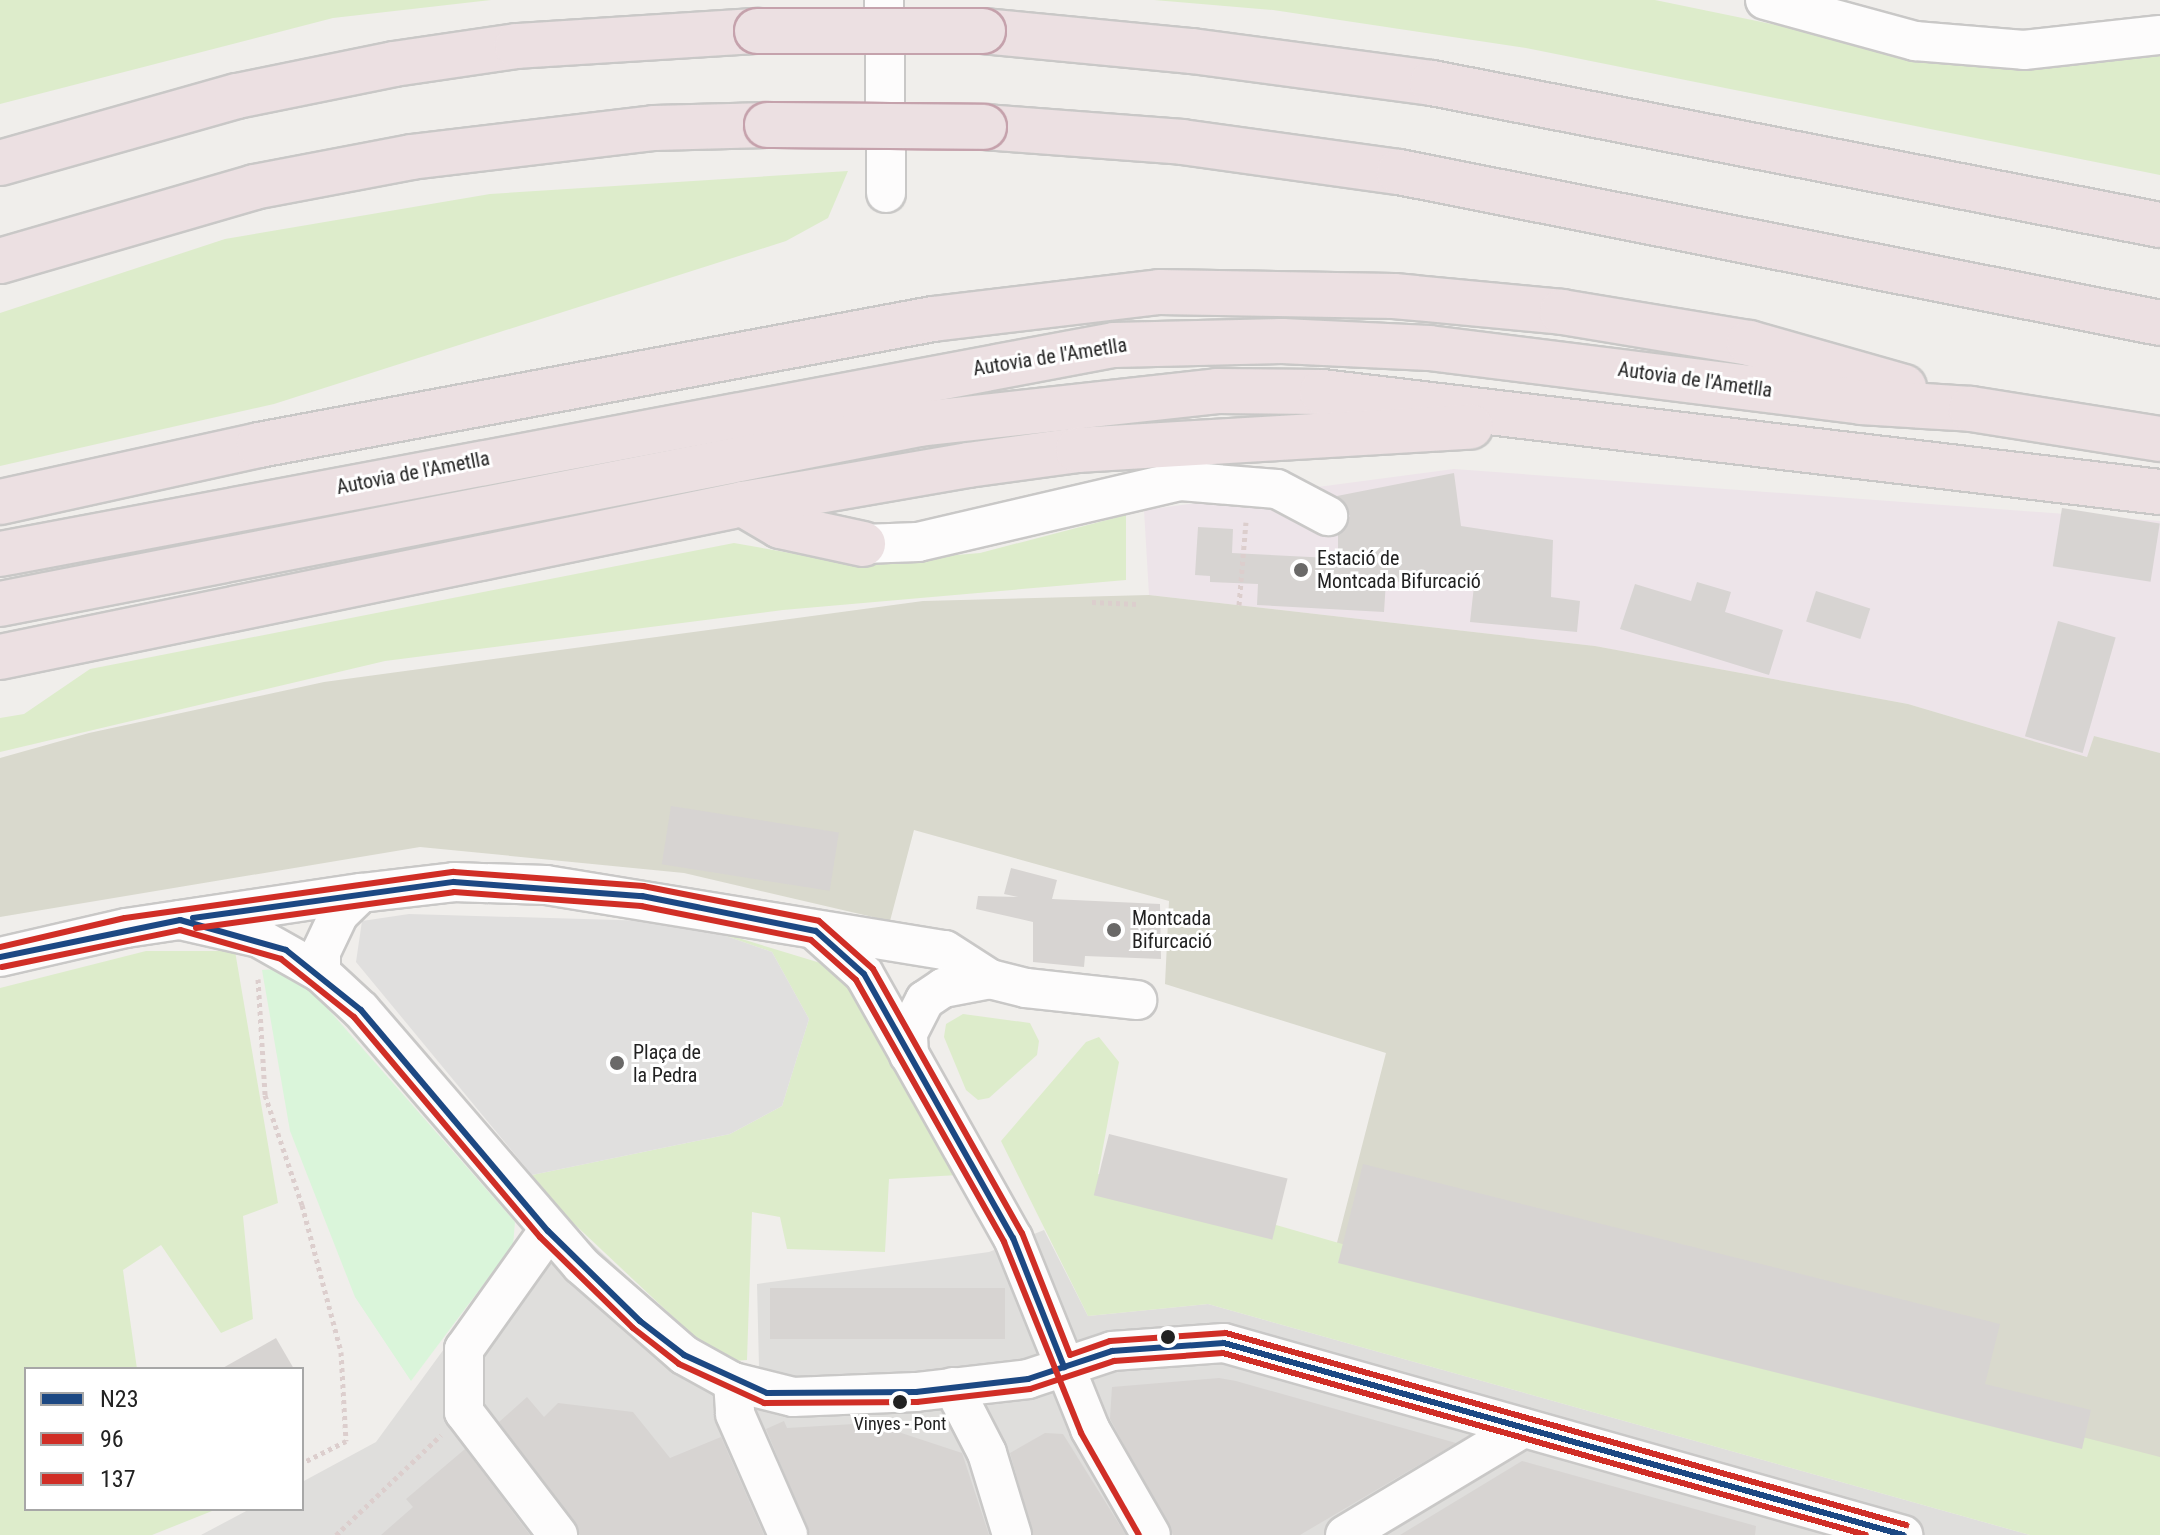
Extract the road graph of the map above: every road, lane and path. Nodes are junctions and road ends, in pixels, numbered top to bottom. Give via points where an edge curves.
1 (884, 0) edge
2 (1765, 0) edge
3 (2160, 35) edge
4 (0, 163) edge
5 (886, 193) dead end
6 (2160, 225) edge
7 (0, 261) edge
8 (2160, 323) edge
9 (1971, 409) junction
10 (1510, 415) junction
11 (2160, 439) edge
12 (1248, 483) junction
13 (854, 484) junction
14 (2160, 492) edge
15 (0, 502) edge
16 (743, 504) junction
17 (1328, 516) dead end
18 (863, 544) junction
19 (0, 554) edge
20 (1092, 602) dead end
21 (0, 604) edge
22 (1137, 604) dead end
23 (1239, 605) dead end
24 (0, 657) edge
25 (361, 893) junction
26 (284, 904) junction
27 (180, 920) junction
28 (816, 931) junction
29 (259, 938) junction
30 (0, 957) edge
31 (321, 973) junction
32 (990, 979) junction
33 (1137, 1000) dead end
34 (909, 1055) junction
35 (548, 1231) junction
36 (1064, 1367) junction
37 (733, 1382) junction
38 (953, 1387) junction
39 (464, 1412) junction
40 (1523, 1428) junction
41 (304, 1462) edge
42 (1778, 1500) junction
43 (336, 1535) edge
44 (558, 1535) edge
45 (788, 1535) edge
46 (1012, 1535) edge
47 (1151, 1535) edge
48 (1345, 1535) edge
49 (1798, 1535) edge
50 (1903, 1535) edge

1 - 5 street
2 - 3 street via 1915,41 2024,50
4 - 6 highway, bridge via 237,96 394,64 533,45 757,31 983,31 1432,83
7 - 8 highway, bridge via 254,187 411,157 654,128 984,127 1182,142 1399,172
9 - 11 highway, Autovia de l'Ametlla
9 - 15 highway via 1812,358 1562,312 1394,296 1159,292 933,319 259,445
9 - 19 highway, Autovia de l'Ametlla via 1861,402 1429,348 1282,341 1114,345
10 - 13 highway via 1451,433 1288,435 1078,450
10 - 14 highway
10 - 21 highway via 1322,392 1217,391 935,422
12 - 17 street via 1277,489
12 - 18 street via 1162,484 918,542
12 - 23 path
13 - 16 highway
13 - 18 highway via 850,522
16 - 18 highway via 780,526
16 - 24 highway
20 - 22 path
25 - 26 street
25 - 28 street via 454,882 546,885 642,896
25 - 31 street via 339,914 321,952
26 - 27 street
26 - 29 street
27 - 29 street
27 - 30 street
28 - 32 street via 945,950
28 - 34 street via 864,974
29 - 31 street
29 - 41 path via 257,1033 265,1095 302,1205 341,1352 346,1441
31 - 35 street via 361,1010
32 - 33 street
32 - 34 street via 943,988 925,1000 908,1033
34 - 36 street via 1013,1238
35 - 37 street via 640,1321
35 - 39 street via 464,1349
36 - 38 street via 1028,1379
36 - 40 street via 1112,1351 1224,1343
36 - 47 street via 1090,1429
37 - 38 street via 793,1397
37 - 45 street via 735,1414
38 - 46 street via 987,1453
39 - 43 path
39 - 44 street
40 - 42 street
40 - 48 street
42 - 49 street
42 - 50 street

